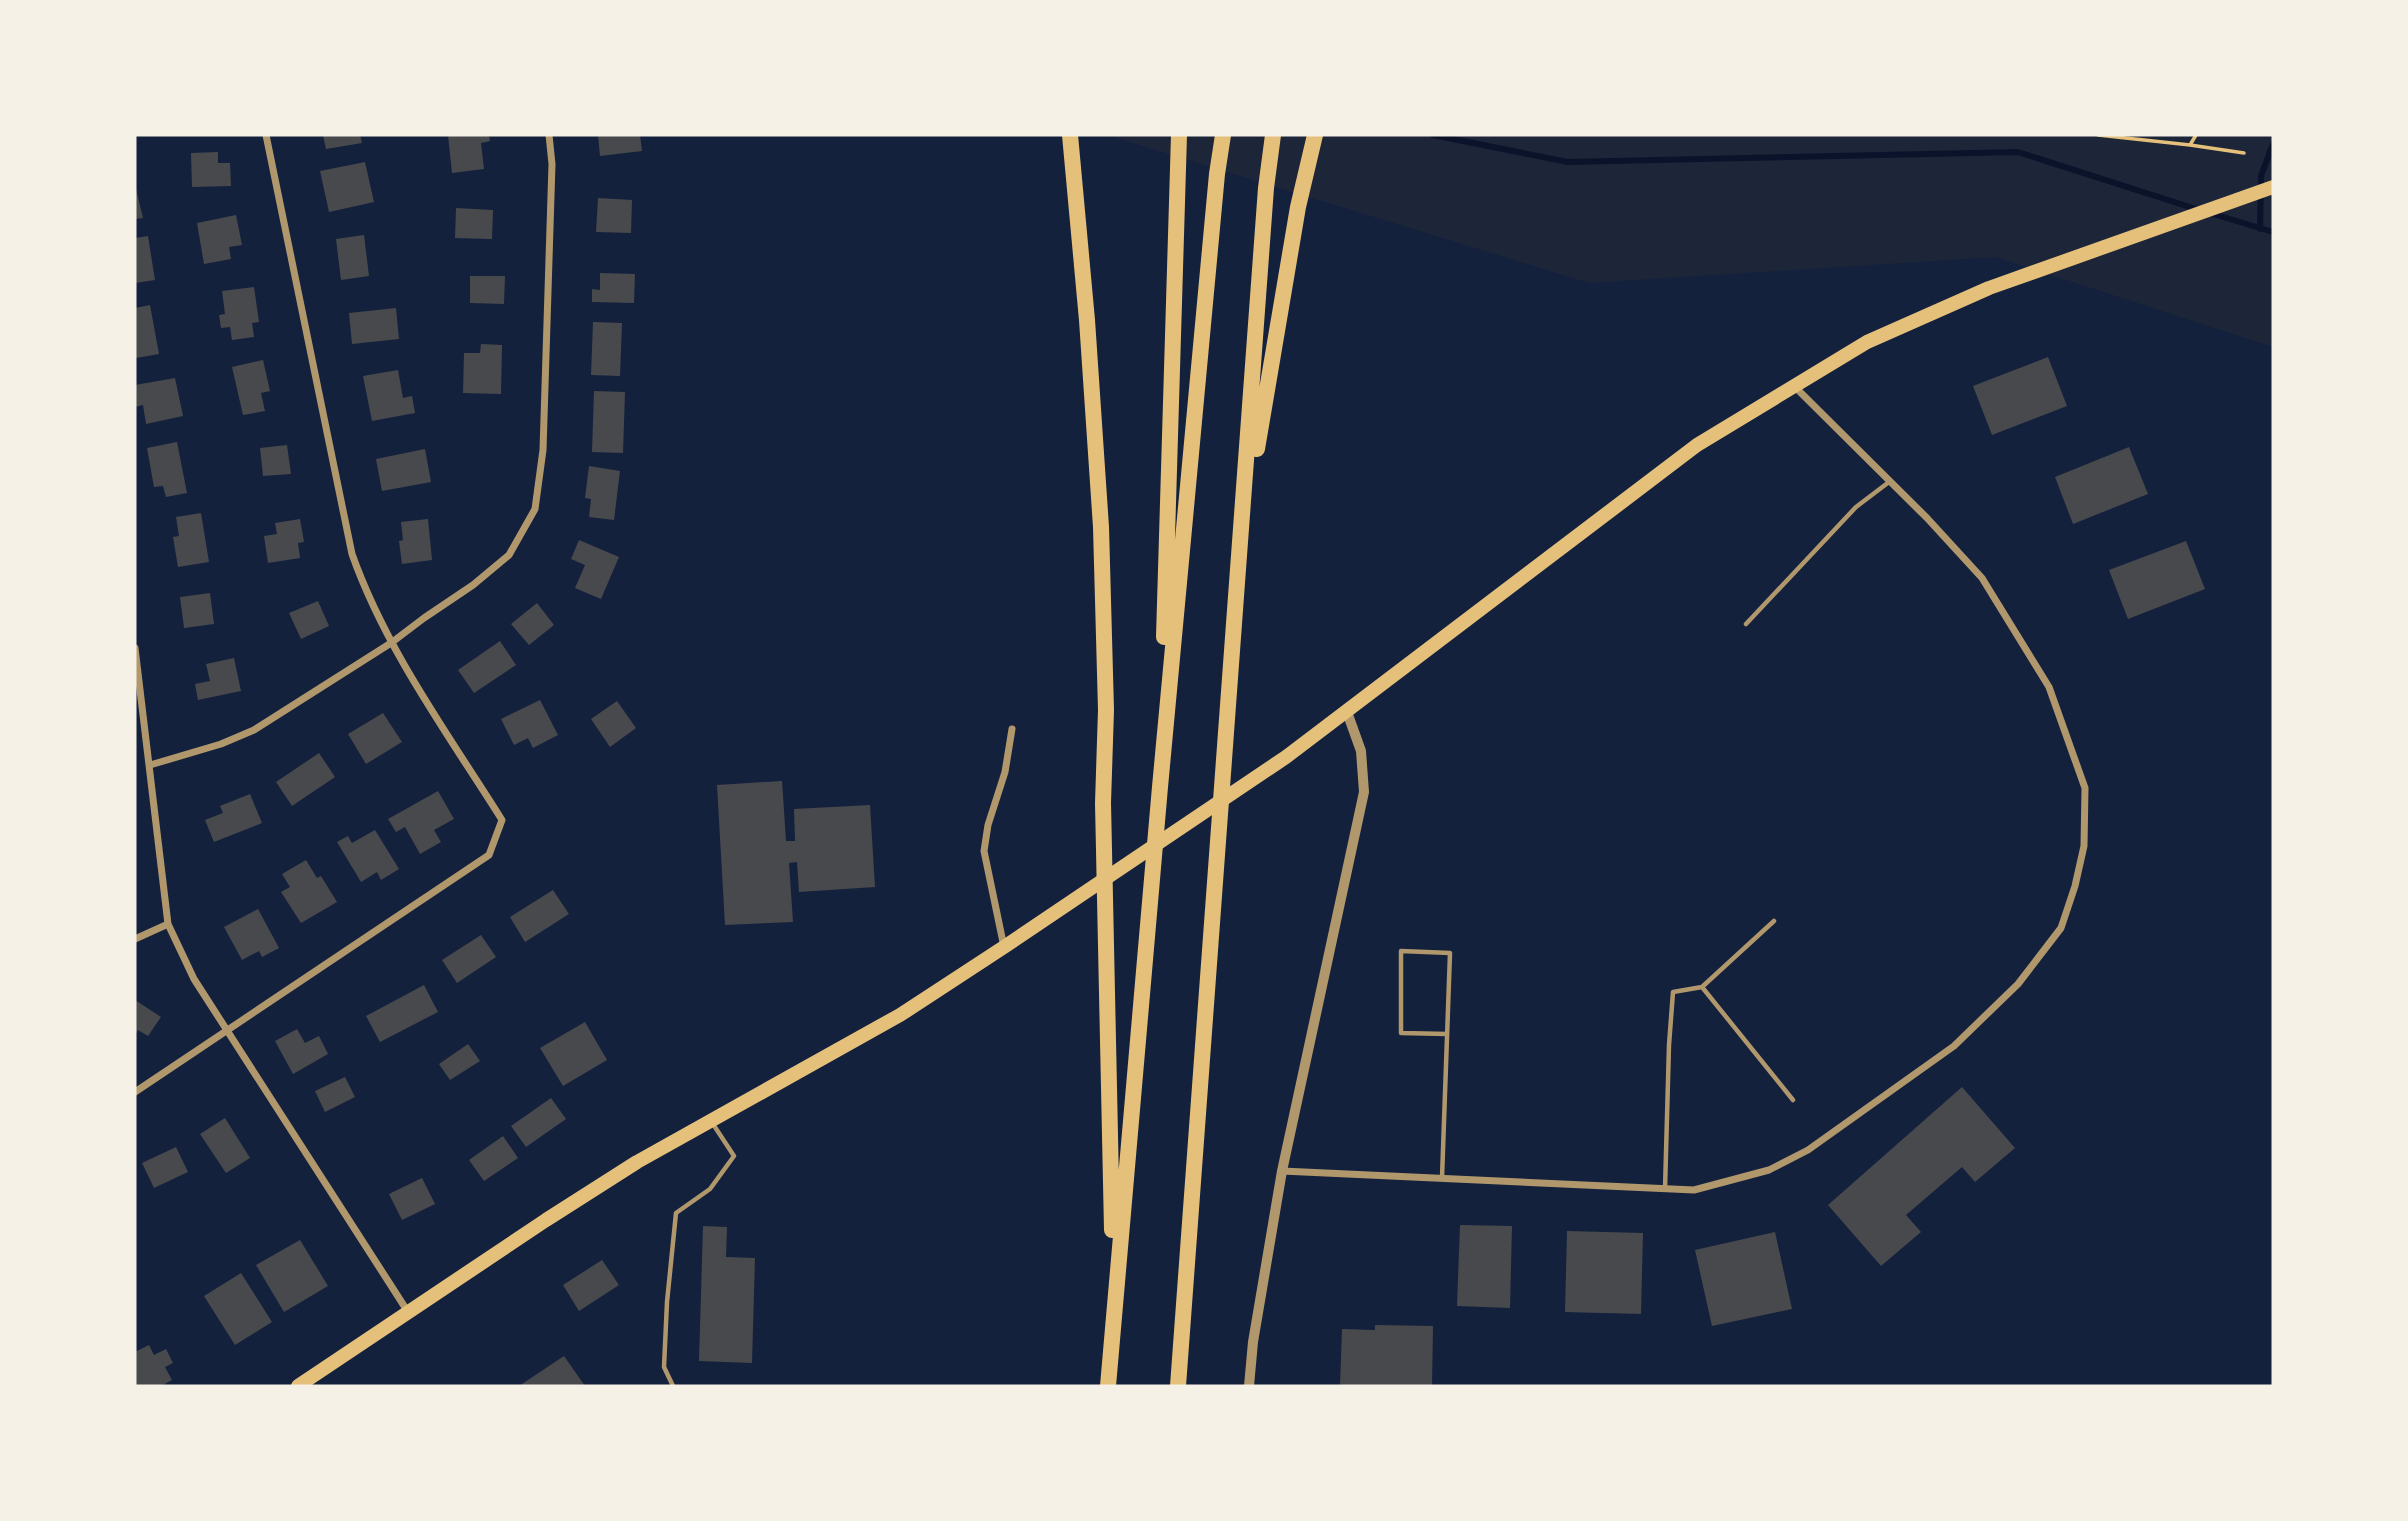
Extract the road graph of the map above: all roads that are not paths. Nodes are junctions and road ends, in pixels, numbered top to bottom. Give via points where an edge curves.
1 (266, 135) edge
2 (549, 135) edge
3 (1070, 135) edge
4 (1179, 135) edge
5 (1223, 135) edge
6 (1273, 135) edge
7 (1315, 135) edge
8 (2273, 187) edge
9 (1794, 386) junction
10 (1889, 482) junction
11 (1241, 541) junction
12 (1746, 624) dead end
13 (391, 643) junction
14 (135, 648) edge
15 (1347, 712) junction
16 (1012, 729) dead end
17 (150, 765) junction
18 (1160, 787) junction
19 (1774, 920) dead end
20 (168, 924) junction
21 (135, 939) edge
22 (1004, 947) junction
23 (1702, 987) junction
24 (227, 1030) junction
25 (1447, 1034) junction
26 (135, 1092) edge
27 (1793, 1100) dead end
28 (711, 1121) junction
29 (1282, 1171) junction
30 (1443, 1179) junction
31 (1665, 1189) junction
32 (408, 1312) junction
33 (1114, 1312) junction
34 (298, 1386) edge
35 (673, 1386) edge
36 (1108, 1386) edge
37 (1178, 1386) edge
38 (1249, 1386) edge

1 - 13 street via 352,554 365,593
2 - 13 street via 552,164 544,409 535,509 509,555
3 - 33 highway via 1101,527
4 - 18 highway
5 - 18 highway
6 - 11 highway
7 - 11 highway via 1298,207
8 - 9 main road via 1989,288 1867,342
9 - 10 street
9 - 15 main road via 1697,445
10 - 12 lane via 1856,507
10 - 31 street via 1982,578 2049,687 2085,788 2084,846 2075,886 2053,938 2018,984 1954,1046 1808,1150 1769,1170 1694,1190
11 - 37 highway
13 - 17 street via 254,730
13 - 24 street via 502,820 489,855
14 - 17 street
15 - 22 main road
15 - 29 street via 1360,751 1364,792
16 - 22 street via 984,851
17 - 20 street
18 - 33 highway
19 - 23 lane
20 - 21 street
20 - 24 street via 194,979
22 - 28 main road via 900,1015
23 - 27 lane
23 - 31 lane via 1674,992
24 - 26 street
24 - 32 street
25 - 25 lane via 1450,953 1401,951 1401,1033
25 - 30 lane
28 - 32 main road via 637,1162
28 - 35 lane via 734,1156 710,1189 676,1213 664,1367
29 - 30 street
29 - 38 street
30 - 31 street
32 - 34 main road
33 - 36 highway

